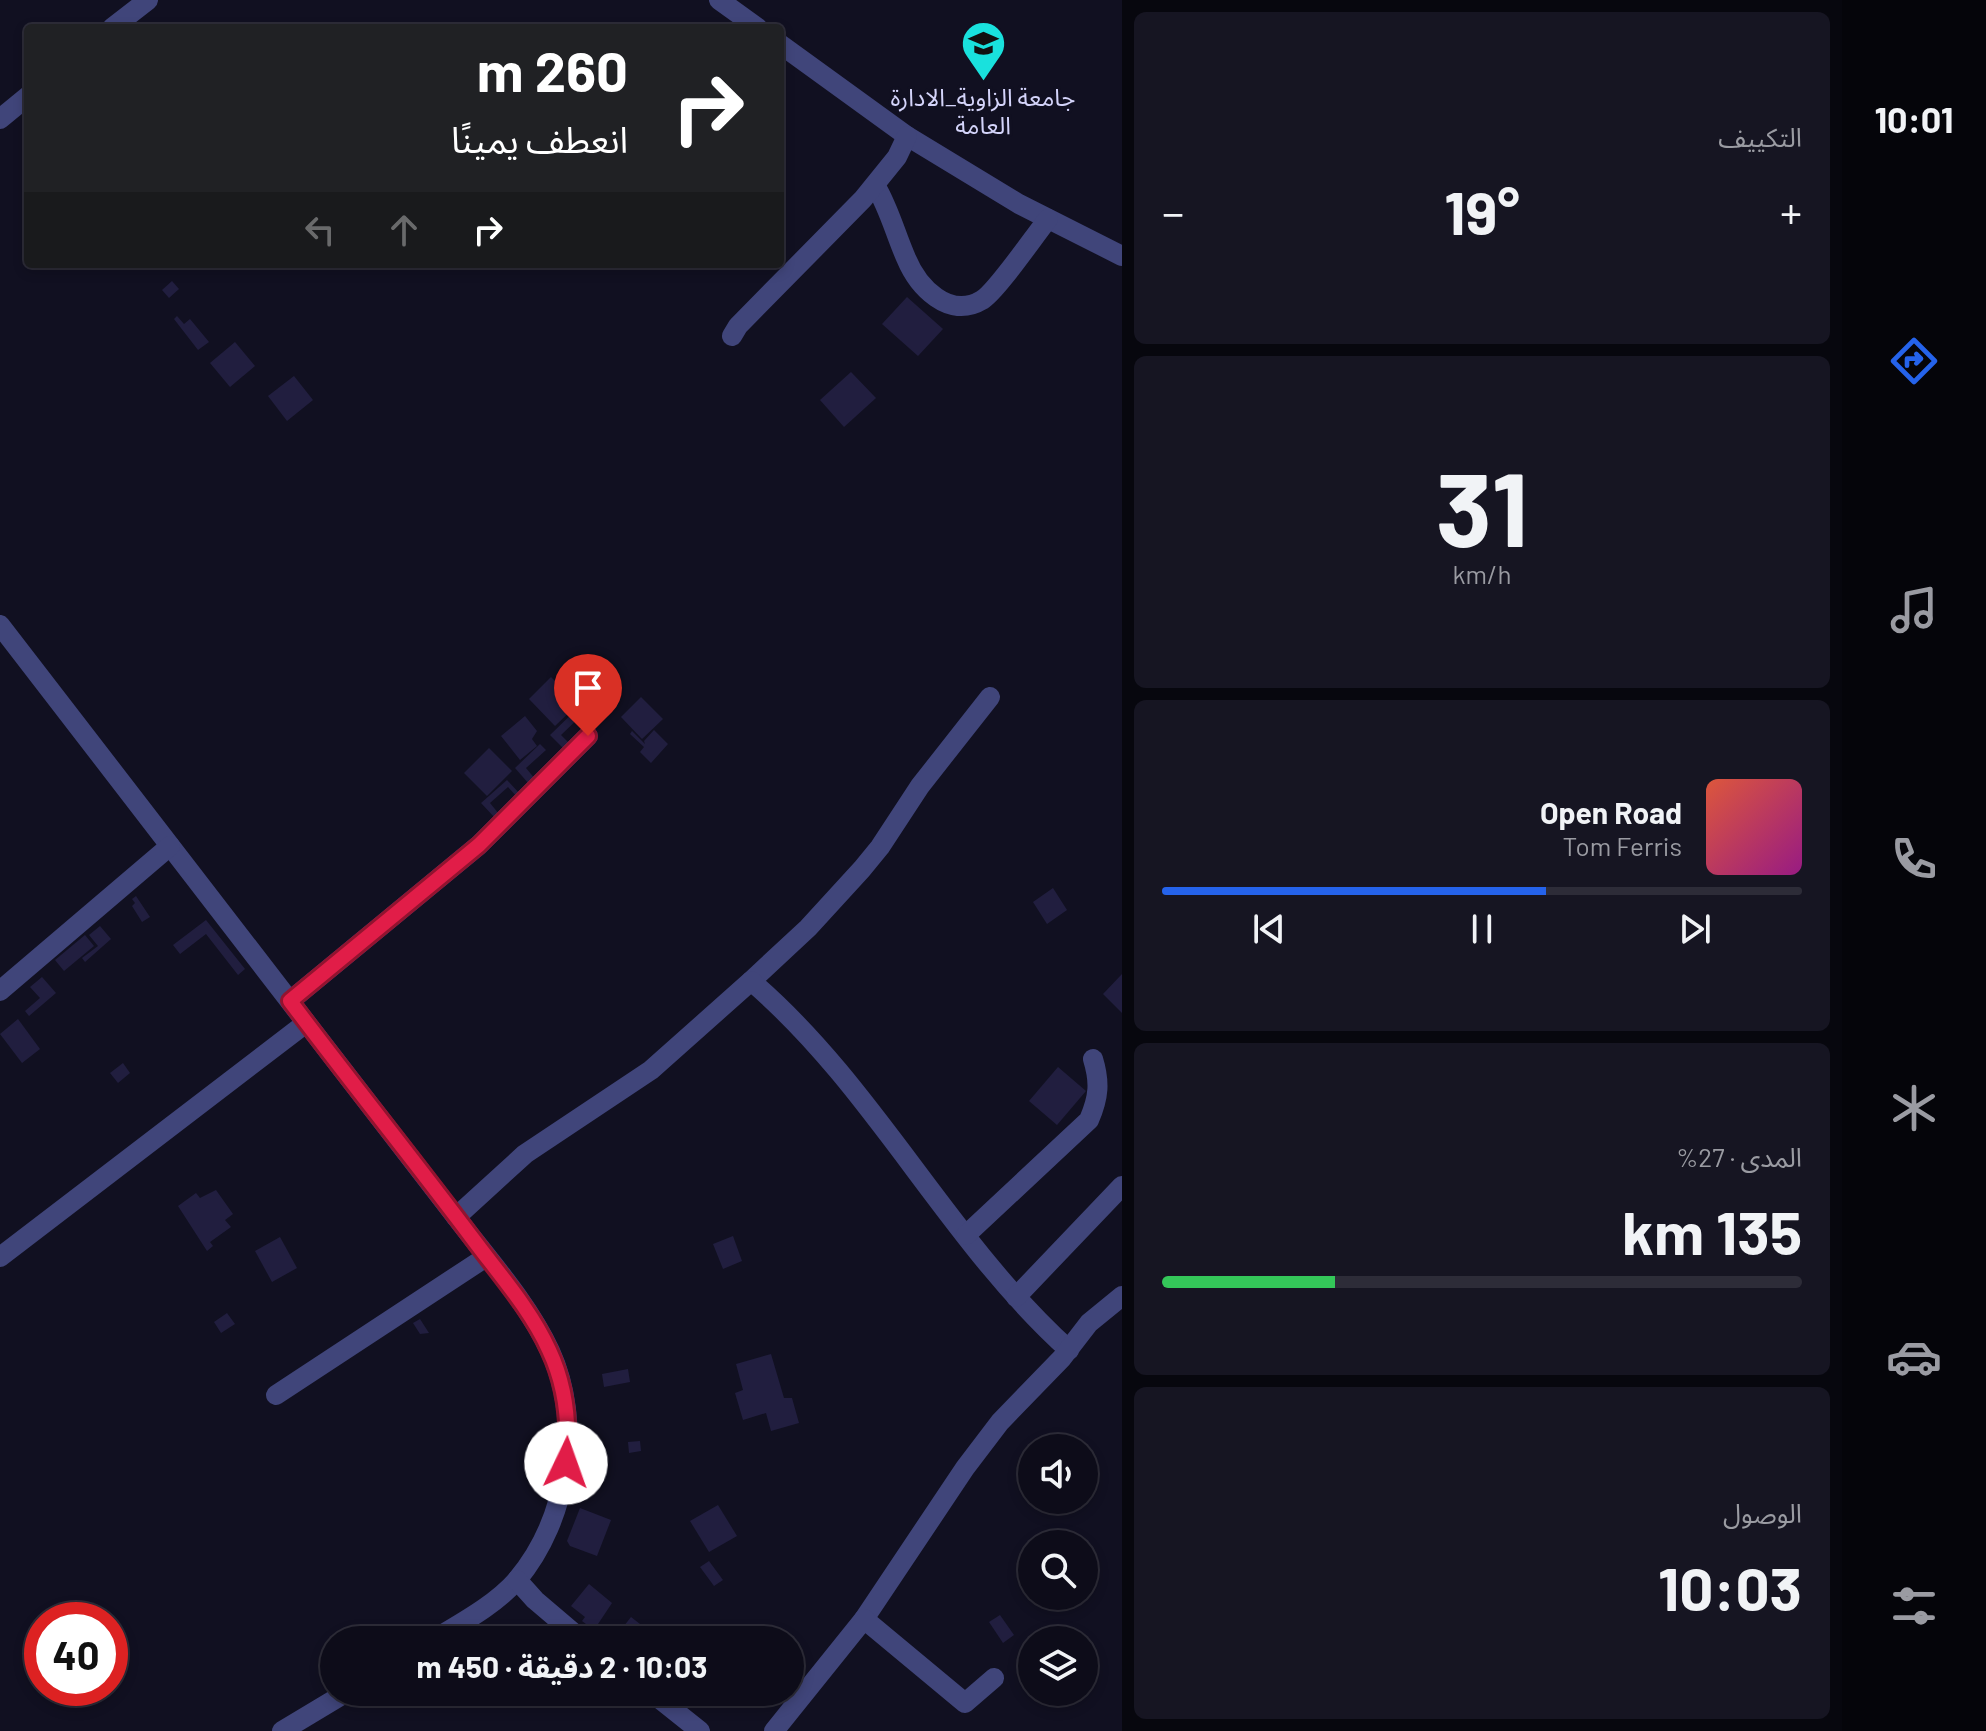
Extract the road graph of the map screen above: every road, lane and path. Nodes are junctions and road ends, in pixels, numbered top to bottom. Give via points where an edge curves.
1 (148, 0) edge
2 (719, 0) edge
3 (117, 24) edge
4 (752, 24) edge
5 (784, 47) edge
6 (24, 99) edge
7 (0, 119) edge
8 (907, 136) junction
9 (875, 185) junction
10 (1048, 219) junction
11 (1122, 256) edge
12 (732, 336) dead end
13 (0, 625) edge
14 (990, 697) dead end
15 (588, 736) dead end
16 (170, 846) junction
17 (751, 981) junction
18 (0, 991) edge
19 (290, 1001) junction
20 (306, 1023) junction
21 (1093, 1059) dead end
22 (1122, 1186) edge
23 (456, 1217) junction
24 (966, 1235) junction
25 (0, 1257) edge
26 (486, 1257) junction
27 (1122, 1296) edge
28 (1016, 1297) junction
29 (1069, 1350) junction
30 (276, 1395) dead end
31 (517, 1580) junction
32 (864, 1619) junction
33 (454, 1626) edge
34 (566, 1626) edge
35 (994, 1678) dead end
36 (324, 1706) edge
37 (669, 1706) edge
38 (282, 1731) edge
39 (700, 1731) edge
40 (774, 1731) edge

1 - 3 street
2 - 4 street
5 - 8 street
6 - 7 street
8 - 9 street
8 - 10 street
9 - 10 street via 914,275 935,298 952,306 984,300
9 - 12 street
10 - 11 street
13 - 16 street
14 - 17 street via 862,869
15 - 19 street via 479,845
16 - 18 street
16 - 19 street
17 - 23 street via 651,1070 525,1154
17 - 24 street via 830,1061
19 - 20 street
20 - 23 street
20 - 25 street
21 - 24 street via 1099,1080 1089,1120
22 - 28 street
23 - 26 street
24 - 28 street
26 - 30 street
26 - 31 street via 549,1350 566,1405 562,1484 542,1539
27 - 29 street via 1089,1323
28 - 29 street
29 - 32 street via 1000,1422
31 - 33 street
31 - 34 street
32 - 35 street via 965,1703
32 - 40 street
36 - 38 street
37 - 39 street

